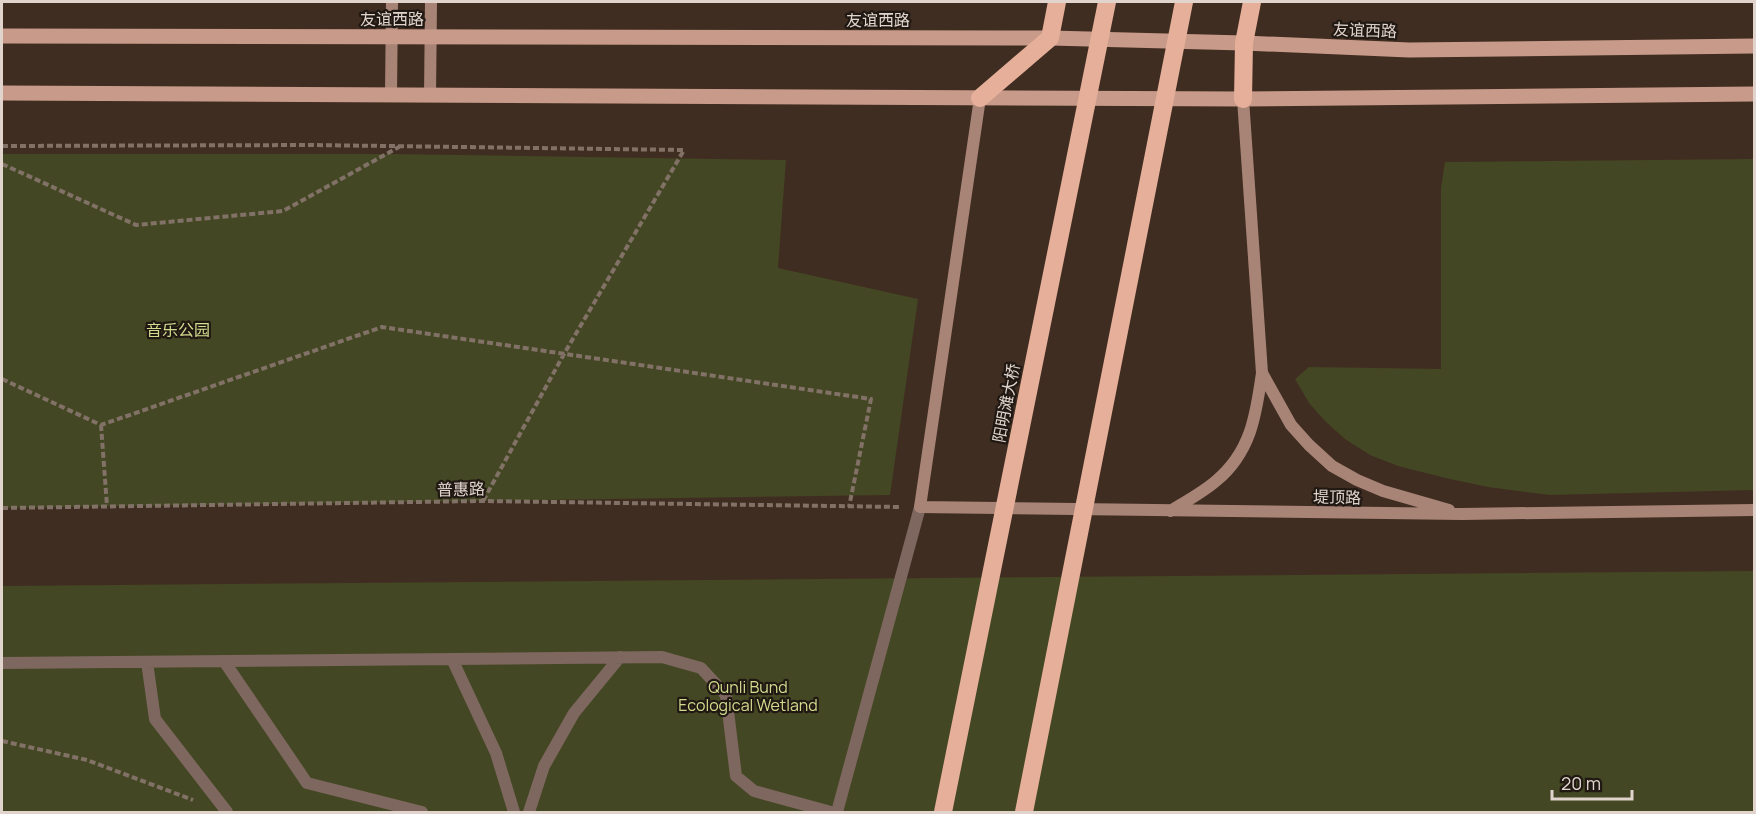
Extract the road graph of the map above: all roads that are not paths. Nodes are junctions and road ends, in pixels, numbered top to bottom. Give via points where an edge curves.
1 (392, 2) edge
2 (431, 2) edge
3 (1057, 2) edge
4 (1107, 2) edge
5 (1184, 2) edge
6 (1252, 2) edge
7 (2, 36) edge
8 (392, 37) junction
9 (431, 37) junction
10 (1050, 38) junction
11 (1244, 43) junction
12 (1755, 46) edge
13 (2, 93) edge
14 (391, 94) junction
15 (1755, 94) edge
16 (430, 96) junction
17 (980, 98) junction
18 (1244, 99) junction
19 (1262, 374) junction
20 (920, 507) junction
21 (1755, 510) edge
22 (1169, 512) junction
23 (1462, 514) junction
24 (620, 657) junction
25 (452, 659) junction
26 (224, 661) junction
27 (147, 662) junction
28 (2, 663) edge
29 (227, 812) edge
30 (422, 813) edge
31 (514, 813) edge
32 (529, 813) edge
33 (831, 813) edge
34 (837, 813) edge
35 (943, 813) edge
36 (1024, 813) edge

1 - 8 main road
2 - 9 main road
3 - 10 highway
4 - 35 highway, 阳明滩大桥, bridge
5 - 36 highway, bridge
6 - 11 highway
7 - 8 main road, 友谊西路
8 - 9 main road, 友谊西路
8 - 14 main road
9 - 10 main road, 友谊西路
9 - 16 main road
10 - 11 main road, 友谊西路
10 - 17 highway
11 - 12 main road, 友谊西路 via 1409,50
11 - 18 highway
13 - 14 main road
14 - 16 main road
15 - 18 main road
16 - 17 main road
17 - 18 main road
17 - 20 main road
18 - 19 main road
19 - 22 main road via 1256,417 1240,453 1217,481
19 - 23 main road via 1291,425 1332,466 1383,490
20 - 22 main road, 堤顶路
20 - 34 lane
21 - 23 main road, 堤顶路
22 - 23 main road, 堤顶路
24 - 25 lane
24 - 32 lane via 574,713 544,766
24 - 33 lane via 662,657 701,668 726,695 736,776 754,791
25 - 26 lane
25 - 31 lane via 496,753
26 - 27 lane
26 - 30 lane via 307,783
27 - 28 lane
27 - 29 lane via 155,719

